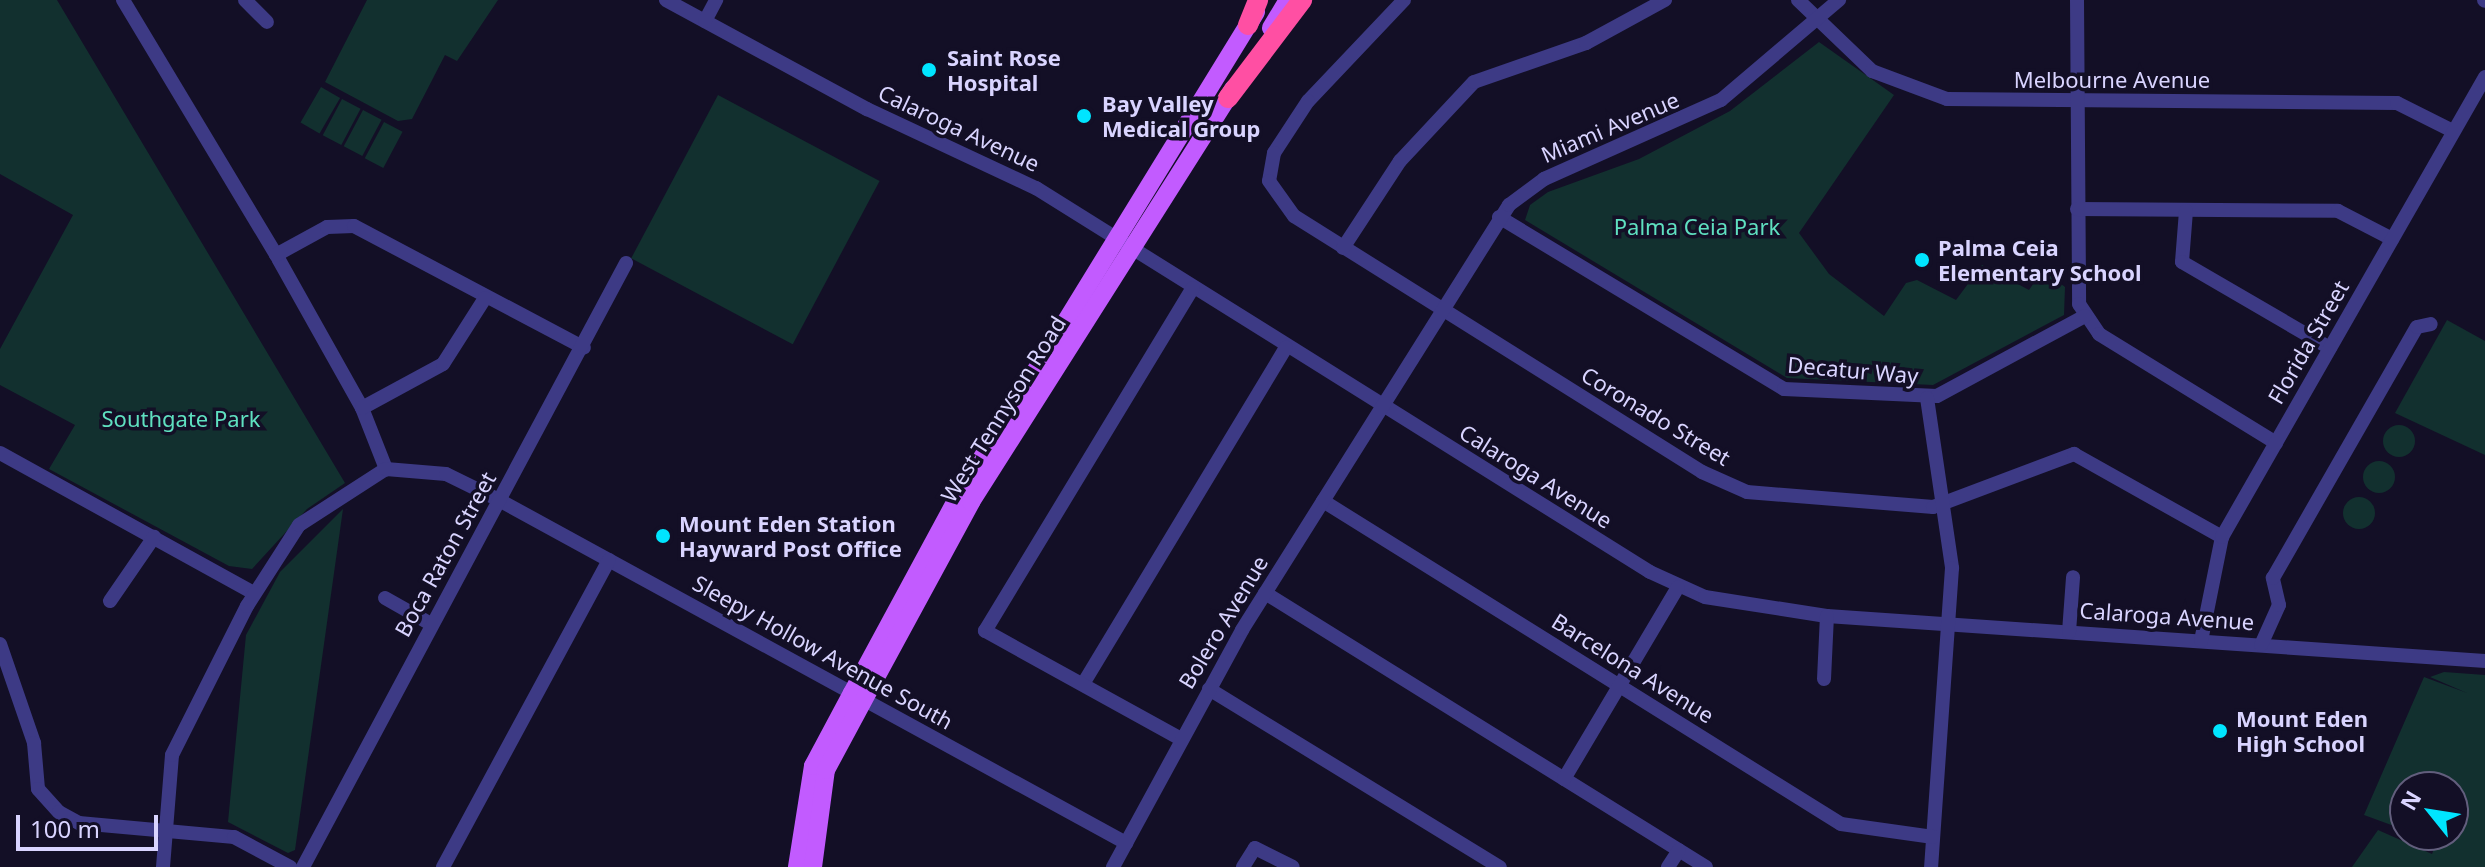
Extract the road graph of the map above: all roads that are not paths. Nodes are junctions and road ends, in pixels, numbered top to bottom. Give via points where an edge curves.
1 (123, 0) edge
2 (245, 0) edge
3 (666, 0) edge
4 (716, 0) edge
5 (1258, 0) edge
6 (1264, 0) edge
7 (1288, 0) edge
8 (1302, 0) edge
9 (1404, 0) edge
10 (1665, 0) edge
11 (1798, 0) edge
12 (1839, 0) edge
13 (2077, 0) edge
14 (705, 21) junction
15 (1817, 21) junction
16 (267, 22) dead end
17 (1248, 25) junction
18 (2485, 77) edge
19 (1228, 98) junction
20 (2077, 102) junction
21 (2453, 131) junction
22 (2077, 209) junction
23 (2186, 211) junction
24 (1499, 217) junction
25 (2392, 239) junction
26 (1123, 245) junction
27 (1343, 248) junction
28 (276, 255) junction
29 (626, 263) dead end
30 (1193, 288) junction
31 (485, 298) junction
32 (1442, 310) junction
33 (2085, 316) junction
34 (2431, 324) dead end
35 (1286, 347) junction
36 (584, 348) junction
37 (2330, 348) junction
38 (1927, 398) junction
39 (1381, 406) junction
40 (362, 408) junction
41 (2276, 443) junction
42 (0, 453) edge
43 (386, 469) junction
44 (499, 500) junction
45 (1323, 501) junction
46 (1944, 506) junction
47 (154, 537) junction
48 (2222, 537) junction
49 (609, 560) junction
50 (2073, 577) dead end
51 (1678, 587) junction
52 (254, 593) junction
53 (1265, 593) junction
54 (385, 598) dead end
55 (110, 601) dead end
56 (1827, 616) junction
57 (1948, 623) junction
58 (431, 624) junction
59 (2069, 632) junction
60 (2201, 641) junction
61 (0, 644) edge
62 (2261, 645) junction
63 (2485, 661) edge
64 (1824, 679) dead end
65 (1083, 684) junction
66 (1622, 687) junction
67 (1209, 689) junction
68 (858, 697) junction
69 (1181, 739) junction
70 (1564, 779) junction
71 (165, 830) junction
72 (1933, 837) junction
73 (1126, 843) junction
74 (1679, 850) junction
75 (163, 867) edge
76 (290, 867) edge
77 (303, 867) edge
78 (443, 867) edge
79 (797, 867) edge
80 (813, 867) edge
81 (1113, 867) edge
82 (1243, 867) edge
83 (1293, 867) edge
84 (1500, 867) edge
85 (1668, 867) edge
86 (1706, 867) edge
87 (1931, 867) edge

1 - 28 street
2 - 16 street
3 - 14 street, Calaroga Avenue
4 - 14 street
5 - 17 highway
6 - 17 main road, West Tennyson Road
7 - 19 main road, West Tennyson Road
8 - 19 highway
9 - 27 street, Coronado Street via 1284,134 1270,167 1279,202
10 - 27 street via 1586,43 1474,82 1400,161
11 - 15 street, Melbourne Avenue
12 - 15 street, Miami Avenue
13 - 20 street
14 - 26 street, Calaroga Avenue via 880,115 1005,171
15 - 20 street, Melbourne Avenue via 1872,71 1917,93
15 - 24 street, Miami Avenue via 1721,100 1673,127 1544,179
17 - 26 main road, West Tennyson Road
18 - 21 street, Florida Street
19 - 26 main road, West Tennyson Road
20 - 21 street, Melbourne Avenue via 2397,103
20 - 22 street
21 - 25 street, Florida Street
22 - 23 street
22 - 33 street via 2076,289
23 - 25 street via 2338,211
23 - 37 street via 2182,262
24 - 32 street, Miami Avenue
24 - 38 street, Decatur Way via 1769,383
25 - 37 street, Florida Street
26 - 30 street, Calaroga Avenue
26 - 68 main road, West Tennyson Road via 959,495
27 - 32 street, Coronado Street
28 - 31 street via 327,227 354,226
28 - 40 street
29 - 36 street, Boca Raton Street
30 - 35 street, Calaroga Avenue
30 - 65 street via 985,631
31 - 36 street
31 - 40 street via 443,364
32 - 39 street, Miami Avenue
32 - 46 street, Coronado Street via 1724,484 1771,497
33 - 38 street, Decatur Way
33 - 41 street via 2099,334
34 - 62 street via 2417,327 2273,578 2279,605
35 - 39 street, Calaroga Avenue
35 - 65 street
36 - 44 street, Boca Raton Street
37 - 41 street, Florida Street
38 - 46 street
39 - 45 street, Bolero Avenue
39 - 51 street, Calaroga Avenue
40 - 43 street
41 - 48 street, Florida Street
42 - 47 street
43 - 44 street, Sleepy Hollow Avenue South via 446,474
43 - 52 street via 299,525
44 - 49 street, Sleepy Hollow Avenue South
44 - 58 street, Boca Raton Street
45 - 53 street, Bolero Avenue
45 - 66 street, Barcelona Avenue
46 - 48 street, Coronado Street via 2074,454
46 - 57 street via 1952,568
47 - 52 street
47 - 55 street
48 - 60 street, Florida Street
49 - 68 street, Sleepy Hollow Avenue South
49 - 78 street
50 - 59 street
51 - 56 street, Calaroga Avenue via 1733,605
51 - 66 street
52 - 71 street via 186,716 172,755
53 - 67 street, Bolero Avenue
53 - 70 street
54 - 58 street
56 - 57 street, Calaroga Avenue
56 - 64 street
57 - 59 street, Calaroga Avenue
57 - 72 street
58 - 77 street, Boca Raton Street
59 - 60 street, Calaroga Avenue
60 - 62 street, Calaroga Avenue
61 - 71 street via 34,743 44,799 79,823
62 - 63 street, Calaroga Avenue
65 - 69 street
66 - 70 street
66 - 72 street, Barcelona Avenue via 1841,824
67 - 69 street, Bolero Avenue
67 - 84 street
68 - 73 street, Sleepy Hollow Avenue South
68 - 79 main road, West Tennyson Road via 813,766
68 - 80 main road, West Tennyson Road via 826,770
69 - 73 street, Bolero Avenue
70 - 74 street
71 - 75 street
71 - 76 street via 234,837
72 - 87 street
73 - 81 street, Bolero Avenue
74 - 85 street
74 - 86 street
82 - 83 street via 1255,848

